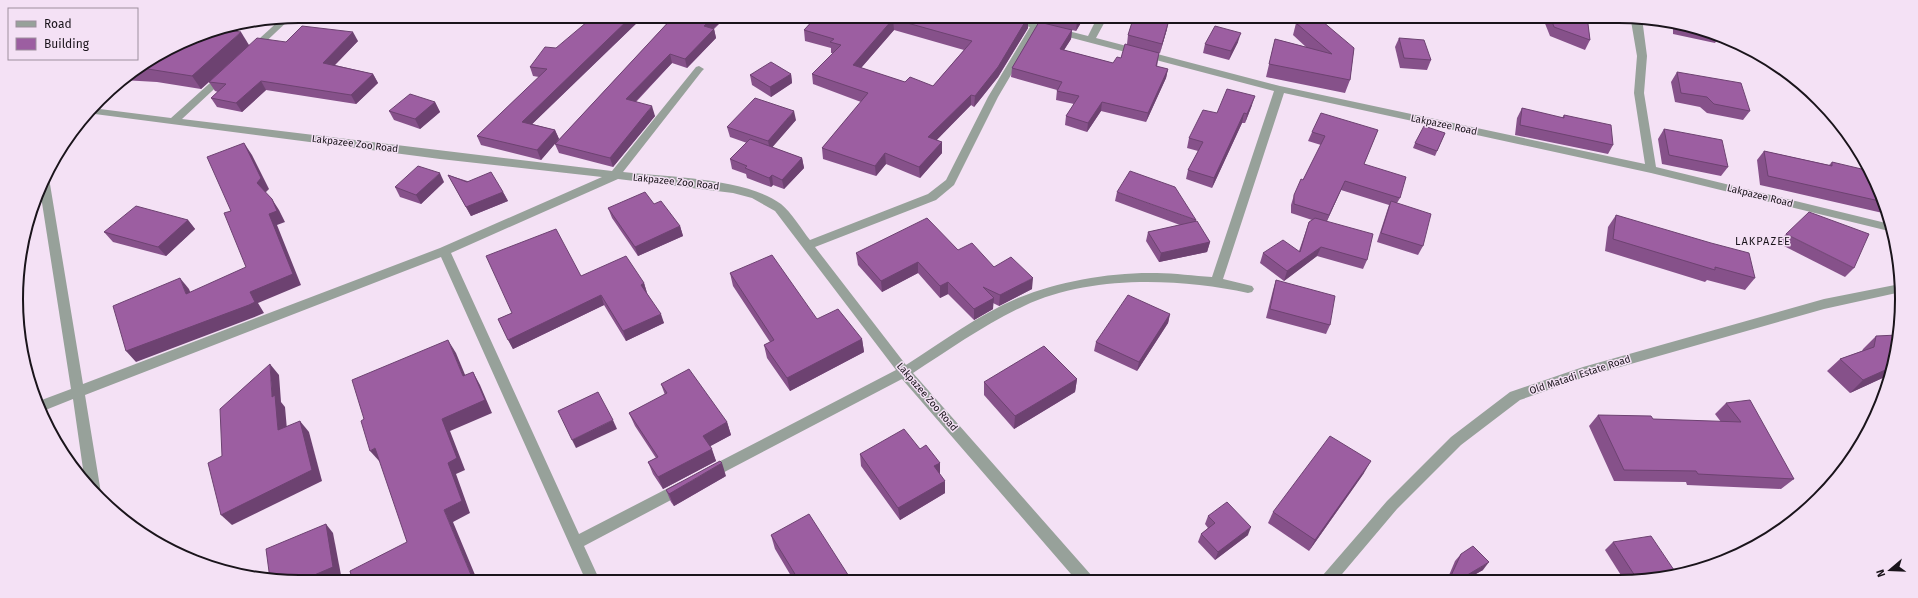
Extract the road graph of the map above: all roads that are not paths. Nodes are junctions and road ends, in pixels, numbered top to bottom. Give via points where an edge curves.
1 (1024, 23) edge
2 (1099, 23) edge
3 (280, 24) edge
4 (1637, 24) edge
5 (1035, 26) junction
6 (1090, 41) junction
7 (248, 54) edge
8 (231, 69) edge
9 (700, 69) dead end
10 (1280, 89) junction
11 (96, 112) edge
12 (174, 121) junction
13 (1651, 169) junction
14 (614, 176) junction
15 (46, 189) edge
16 (1885, 226) edge
17 (807, 246) junction
18 (444, 251) junction
19 (1216, 282) junction
20 (1248, 289) dead end
21 (1894, 289) edge
22 (904, 372) junction
23 (77, 393) junction
24 (44, 405) edge
25 (92, 482) edge
26 (576, 543) junction
27 (590, 575) edge
28 (1082, 575) edge
29 (1332, 575) edge

1 - 5 street, Lakpazee Road
2 - 6 street
3 - 7 street
4 - 13 street via 1642,56 1639,93
5 - 6 street, Lakpazee Road
5 - 17 street via 992,97 950,182 932,197
6 - 10 street, Lakpazee Road
8 - 12 street
9 - 14 street
10 - 13 street, Lakpazee Road
10 - 19 street
11 - 12 street, Lakpazee Zoo Road
12 - 14 street, Lakpazee Zoo Road
13 - 16 street, Lakpazee Road
14 - 17 street, Lakpazee Zoo Road via 742,190 764,197 779,208
14 - 18 street
15 - 23 street
17 - 22 street, Lakpazee Zoo Road
18 - 23 street
18 - 26 street
19 - 20 street
19 - 22 street via 1157,277 1093,282 1057,289 1021,302 985,321
21 - 29 street, Old Matadi Estate Road via 1816,306 1583,372 1515,396 1456,441 1392,505
22 - 26 street
22 - 28 street, Lakpazee Zoo Road
23 - 24 street
23 - 25 street
26 - 27 street

